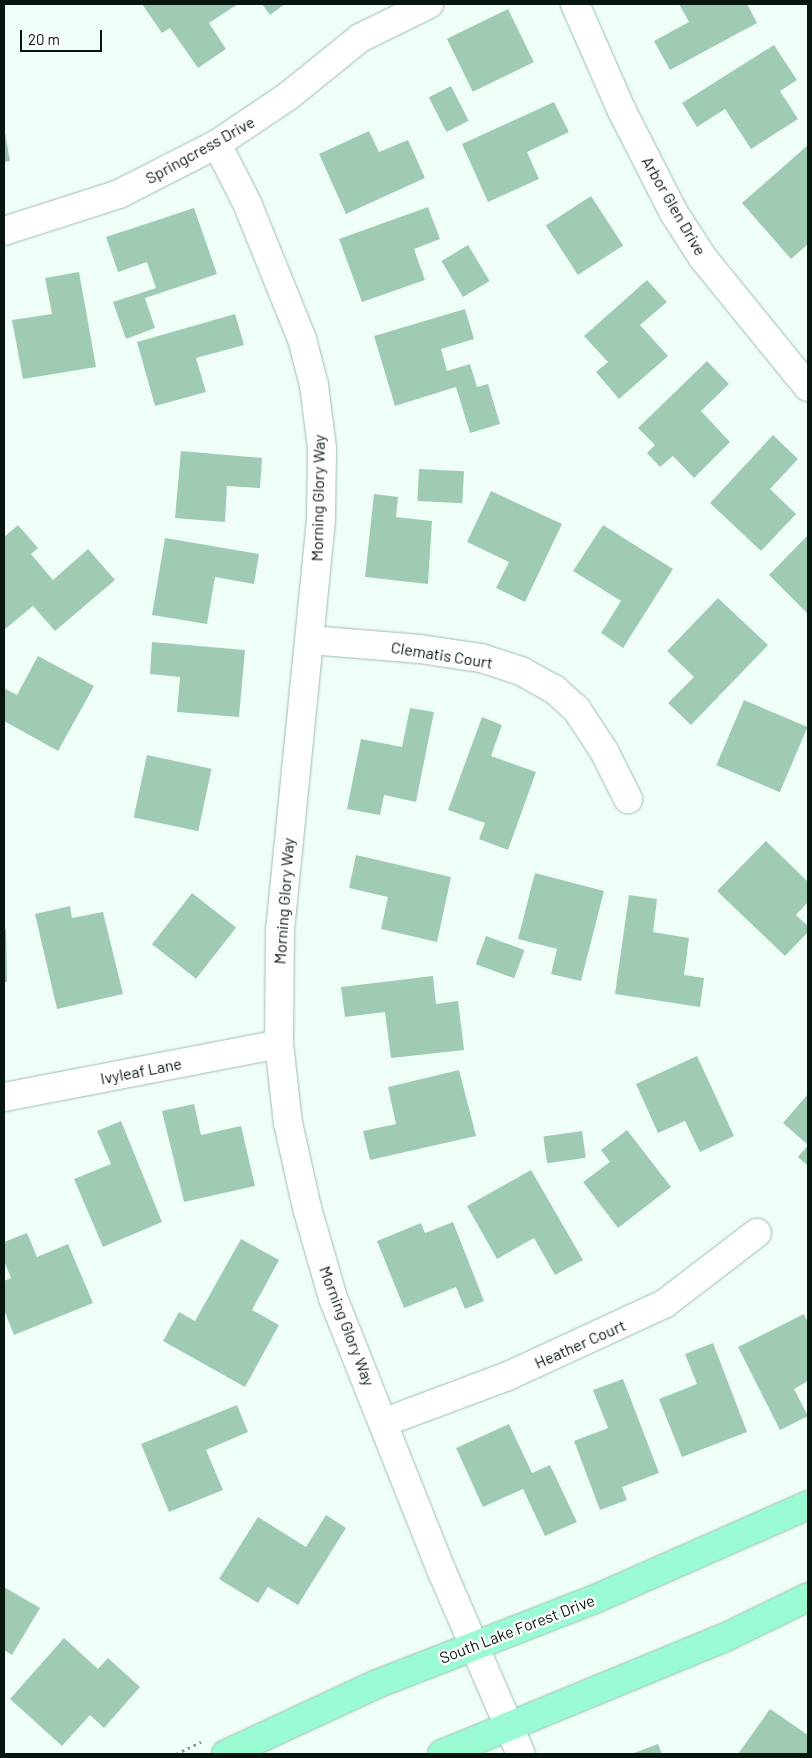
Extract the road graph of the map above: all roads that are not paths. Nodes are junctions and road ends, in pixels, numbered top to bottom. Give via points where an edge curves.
1 (429, 4) edge
2 (575, 4) edge
3 (217, 144) junction
4 (4, 231) edge
5 (808, 387) edge
6 (310, 640) junction
7 (628, 799) dead end
8 (279, 1044) junction
9 (4, 1097) edge
10 (757, 1233) dead end
11 (385, 1422) junction
12 (808, 1505) edge
13 (808, 1597) edge
14 (473, 1646) junction
15 (510, 1728) junction
16 (226, 1754) edge
17 (442, 1754) edge
18 (521, 1754) edge

1 - 3 street, Springcress Drive via 360,38 271,109
2 - 5 street, Arbor Glen Drive via 622,111 674,213 708,265
3 - 4 street, Springcress Drive via 119,194
3 - 6 street, Morning Glory Way via 278,276 314,385 322,457 321,520
6 - 7 street, Clematis Court via 420,649 481,658 521,670 554,689 577,710 604,751
6 - 8 street, Morning Glory Way via 283,890
8 - 9 street, Ivyleaf Lane
8 - 11 street, Morning Glory Way via 288,1123 307,1208 333,1298
10 - 11 street, Heather Court via 664,1304 508,1376
11 - 14 street, Morning Glory Way
12 - 14 main road, South Lake Forest Drive via 593,1600
13 - 15 main road via 724,1638
14 - 15 street, Morning Glory Way
14 - 16 main road, South Lake Forest Drive via 377,1684
15 - 17 main road
15 - 18 street, Morning Glory Way

